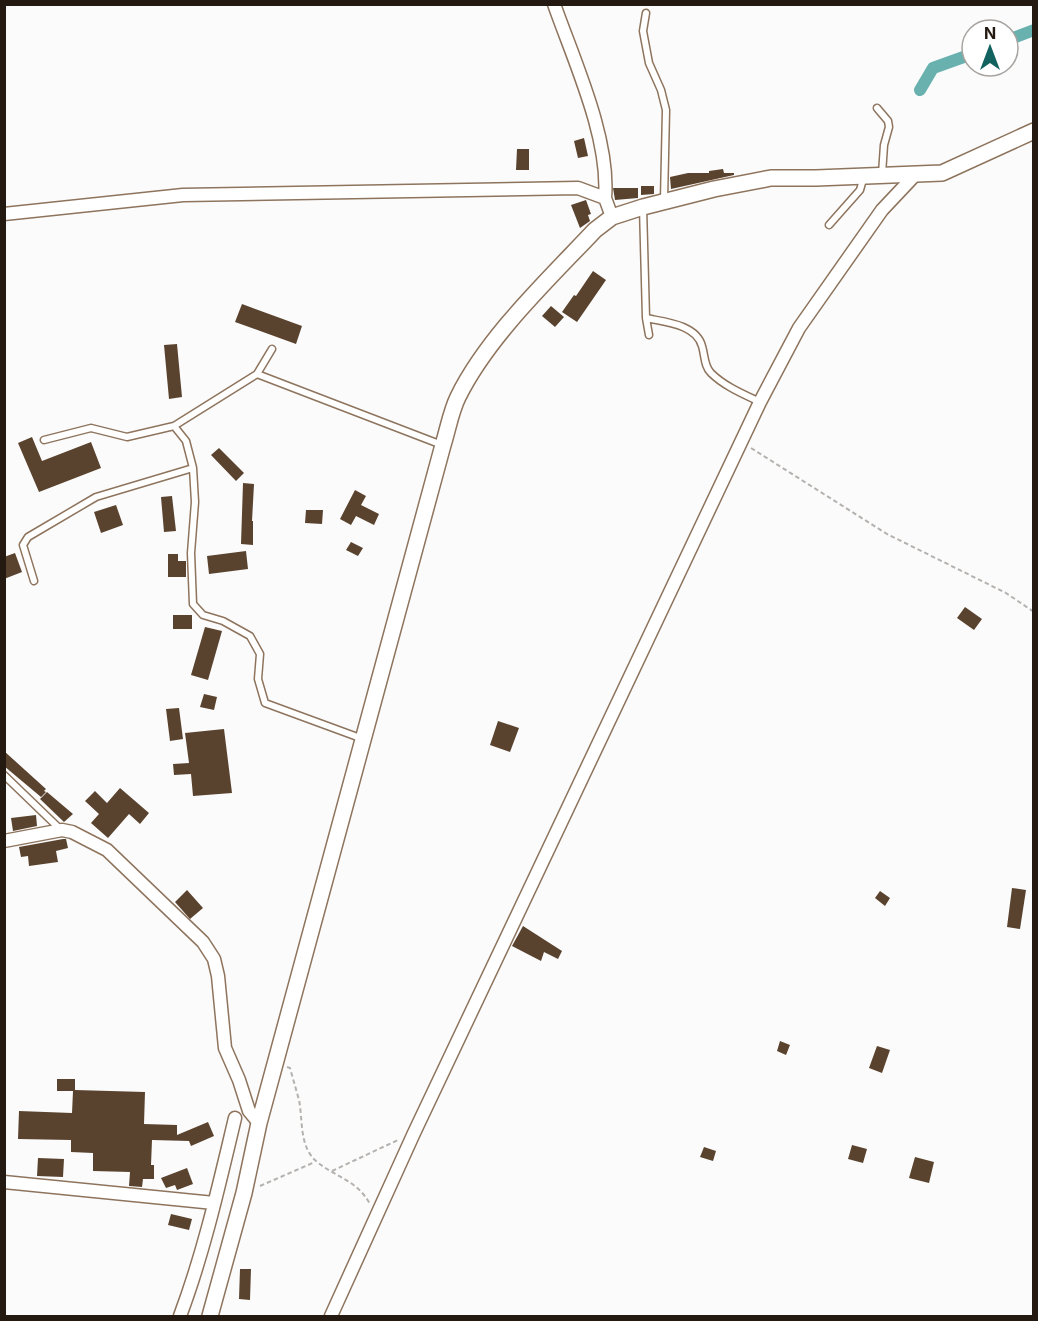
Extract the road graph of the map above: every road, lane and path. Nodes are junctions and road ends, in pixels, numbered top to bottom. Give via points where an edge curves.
1 (554, 4) edge
2 (646, 13) dead end
3 (877, 108) dead end
4 (1034, 131) edge
5 (882, 175) junction
6 (915, 175) junction
7 (864, 176) junction
8 (605, 187) junction
9 (664, 201) junction
10 (643, 207) junction
11 (4, 214) edge
12 (612, 217) junction
13 (829, 225) dead end
14 (646, 318) junction
15 (649, 335) dead end
16 (272, 349) dead end
17 (257, 374) junction
18 (760, 402) junction
19 (174, 426) junction
20 (44, 440) dead end
21 (742, 441) junction
22 (443, 445) junction
23 (193, 468) junction
24 (34, 581) dead end
25 (1034, 612) edge
26 (364, 739) junction
27 (4, 775) edge
28 (62, 830) junction
29 (4, 841) edge
30 (277, 1061) junction
31 (235, 1118) dead end
32 (259, 1124) junction
33 (414, 1133) junction
34 (316, 1161) junction
35 (332, 1171) junction
36 (4, 1182) edge
37 (244, 1193) junction
38 (214, 1203) junction
39 (376, 1216) junction
40 (180, 1317) edge
41 (210, 1317) edge
42 (331, 1317) edge

1 - 8 street via 601,145
2 - 9 lane via 643,31 649,63 666,110
3 - 5 lane via 889,127
4 - 6 street via 942,173
5 - 6 street
5 - 7 street
6 - 18 street via 882,210 799,328
7 - 9 street via 771,178
7 - 13 lane via 860,190
8 - 11 street via 183,195
8 - 12 street
9 - 10 street
10 - 12 street
10 - 14 lane
12 - 22 street via 595,230 501,334 457,398
14 - 15 lane
14 - 18 lane via 680,325 695,334 710,372
16 - 17 lane
17 - 19 lane
17 - 22 lane
18 - 21 street
19 - 20 lane via 127,437 91,428
19 - 23 lane via 186,441
21 - 25 path via 887,534 1006,593
21 - 33 street
22 - 26 street
23 - 24 lane via 96,496 28,537 23,545
23 - 26 lane via 193,604 203,615 250,636 260,654 258,679 265,702
26 - 30 street
27 - 28 lane
28 - 29 street
28 - 32 street via 107,850 203,942 214,959 218,976 225,1048 249,1111
30 - 32 street
30 - 34 path via 290,1068 304,1142
31 - 38 street
32 - 37 street
33 - 35 path
33 - 39 street
34 - 35 path
34 - 37 path
35 - 39 path via 363,1192
36 - 38 street
37 - 41 street
38 - 40 street
39 - 42 street

